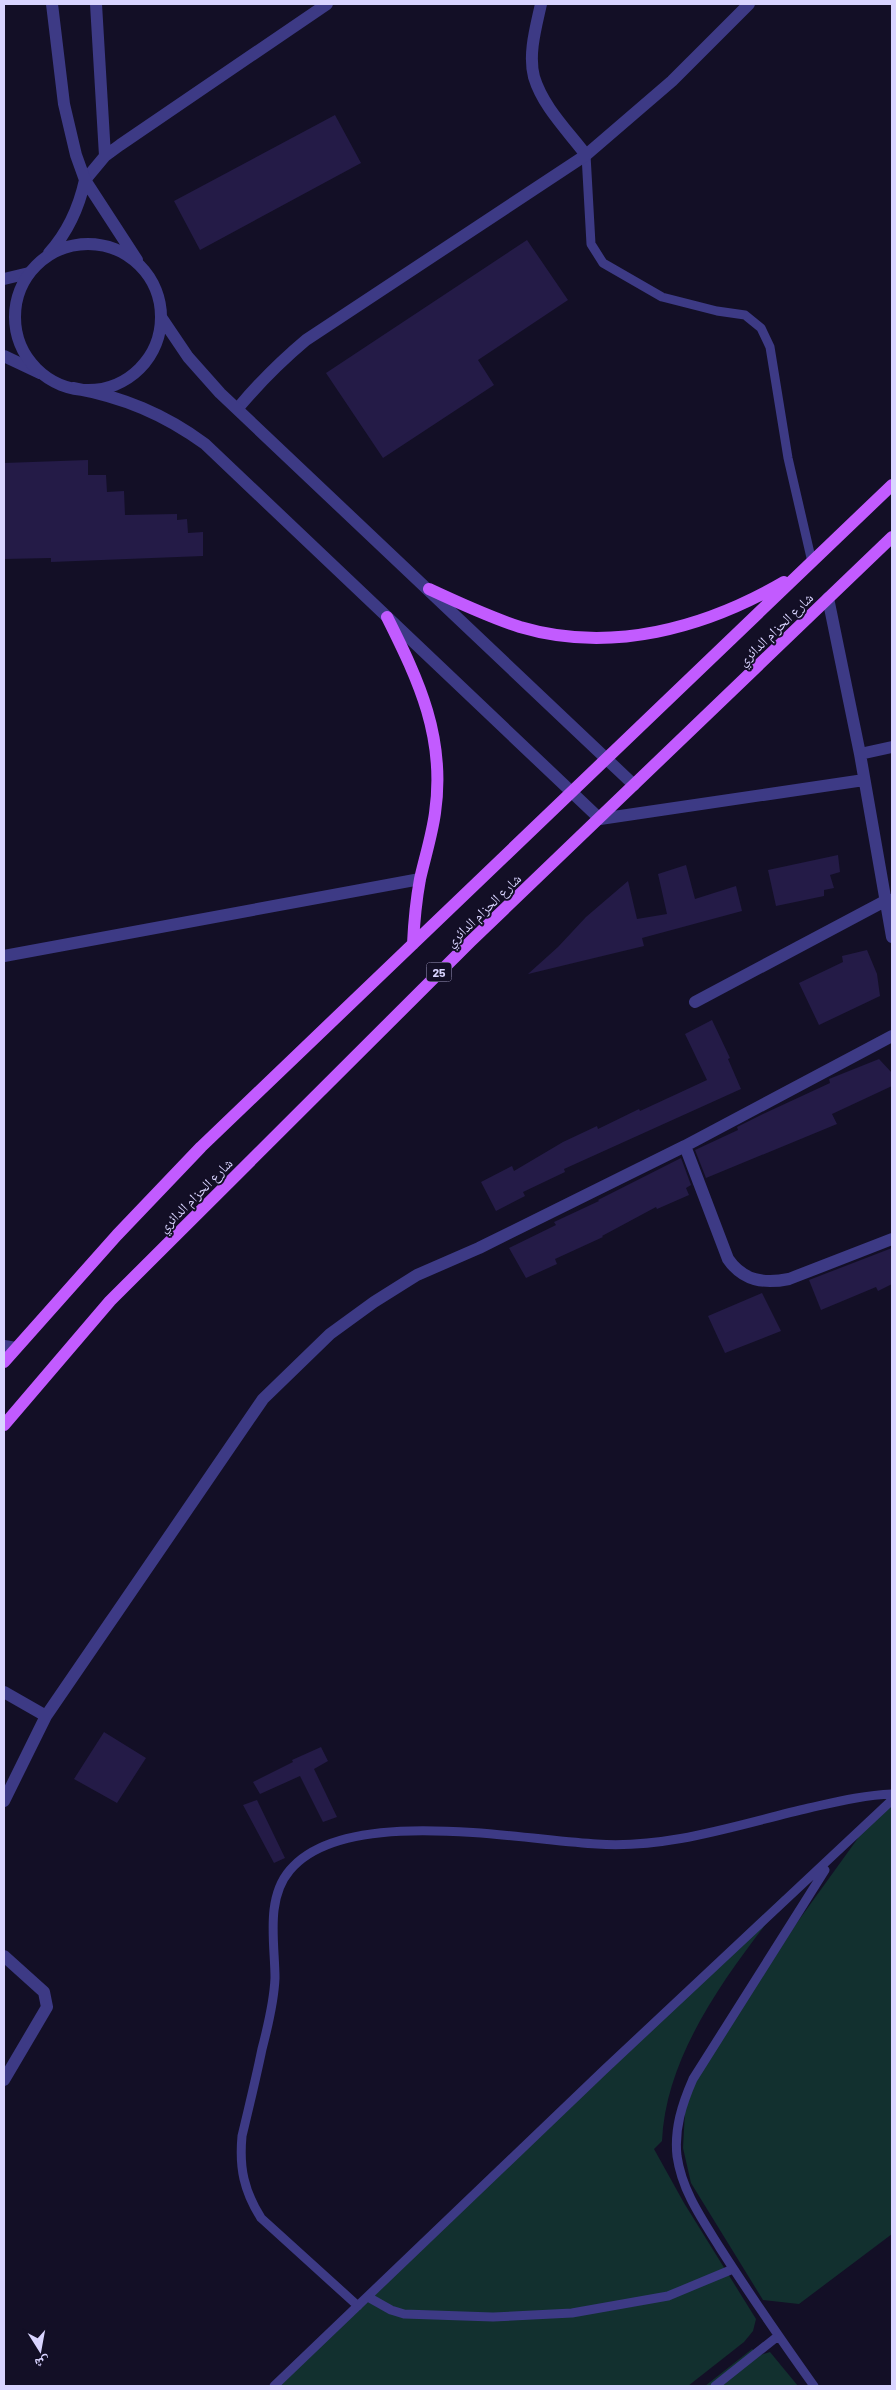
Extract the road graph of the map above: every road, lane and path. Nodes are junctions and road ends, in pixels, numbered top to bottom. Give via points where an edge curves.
1 (52, 4) edge
2 (96, 4) edge
3 (327, 4) edge
4 (541, 4) edge
5 (749, 4) edge
6 (586, 155) junction
7 (105, 156) junction
8 (85, 180) junction
9 (41, 260) junction
10 (141, 267) junction
11 (29, 273) junction
12 (4, 279) edge
13 (161, 317) junction
14 (4, 356) edge
15 (40, 373) junction
16 (73, 388) junction
17 (238, 408) junction
18 (892, 485) edge
19 (892, 537) edge
20 (807, 566) junction
21 (429, 589) junction
22 (828, 598) junction
23 (387, 617) junction
24 (892, 747) edge
25 (860, 754) junction
26 (607, 758) junction
27 (864, 780) junction
28 (634, 785) junction
29 (571, 792) junction
30 (600, 819) junction
31 (420, 879) junction
32 (888, 900) edge
33 (892, 937) edge
34 (413, 944) junction
35 (4, 956) edge
36 (695, 1002) dead end
37 (892, 1036) edge
38 (685, 1146) junction
39 (892, 1239) edge
40 (10, 1347) edge
41 (4, 1362) edge
42 (4, 1425) edge
43 (4, 1692) edge
44 (46, 1716) junction
45 (892, 1794) edge
46 (892, 1800) edge
47 (4, 1801) edge
48 (832, 1859) junction
49 (4, 1956) edge
50 (4, 2080) edge
51 (733, 2269) junction
52 (368, 2297) junction
53 (358, 2306) junction
54 (778, 2336) junction
55 (274, 2386) edge
56 (715, 2386) edge
57 (814, 2386) edge

1 - 8 street via 68,130
2 - 7 street
3 - 7 street
4 - 6 street via 534,38 534,76 544,101
5 - 6 street via 672,80
6 - 17 street via 306,340 270,372
6 - 20 lane via 591,244 603,263 662,297 745,315 761,328 770,346
7 - 8 street
8 - 9 street via 70,224
8 - 10 street
9 - 10 street via 57,250 93,244 111,247
9 - 11 street
10 - 13 street via 159,299
11 - 12 street
11 - 15 street via 18,293 15,322 26,356
13 - 16 street via 158,338 148,358 134,373 115,384 95,389
13 - 17 street via 203,376
14 - 15 street
15 - 16 street
16 - 23 street via 102,393 139,406 182,427 205,444
17 - 21 street
18 - 20 main road, شارع الحزام الدائري
19 - 22 main road, شارع الحزام الدائري / 25
20 - 21 main road via 756,598 704,620 651,634 608,638 564,635 522,627 481,613
20 - 26 main road, شارع الحزام الدائري
21 - 26 street
22 - 25 street
22 - 28 main road, شارع الحزام الدائري / 25
23 - 29 street
23 - 31 main road via 416,676 428,708 434,742 435,811
24 - 25 street
25 - 27 street
26 - 28 street
26 - 29 main road, شارع الحزام الدائري
27 - 30 street
27 - 32 street
28 - 30 main road, شارع الحزام الدائري / 25
29 - 30 street
29 - 34 main road, شارع الحزام الدائري
30 - 42 main road, شارع الحزام الدائري / 25 via 470,941 110,1301
31 - 34 main road
31 - 35 street
32 - 33 street
32 - 36 street
34 - 40 main road, شارع الحزام الدائري via 201,1147
37 - 38 street
38 - 39 street via 728,1259 736,1271 752,1279 776,1282 789,1279
38 - 44 street via 479,1248 417,1275 330,1334 263,1399
40 - 41 main road, شارع الحزام الدائري
43 - 44 street
44 - 47 street
45 - 53 lane via 847,1799 678,1839 624,1845 498,1834 382,1833 327,1844 306,1854 288,1871 278,1893 274,1914 274,1994 242,2136 242,2179 262,2218
46 - 48 lane
48 - 51 lane via 693,2079 682,2103 677,2138 682,2180 693,2205
48 - 52 lane via 604,2070
49 - 50 street via 44,1992 47,2006
51 - 52 lane via 668,2296 546,2316 404,2314
51 - 54 lane
52 - 53 lane
53 - 55 lane
54 - 56 lane
54 - 57 lane

